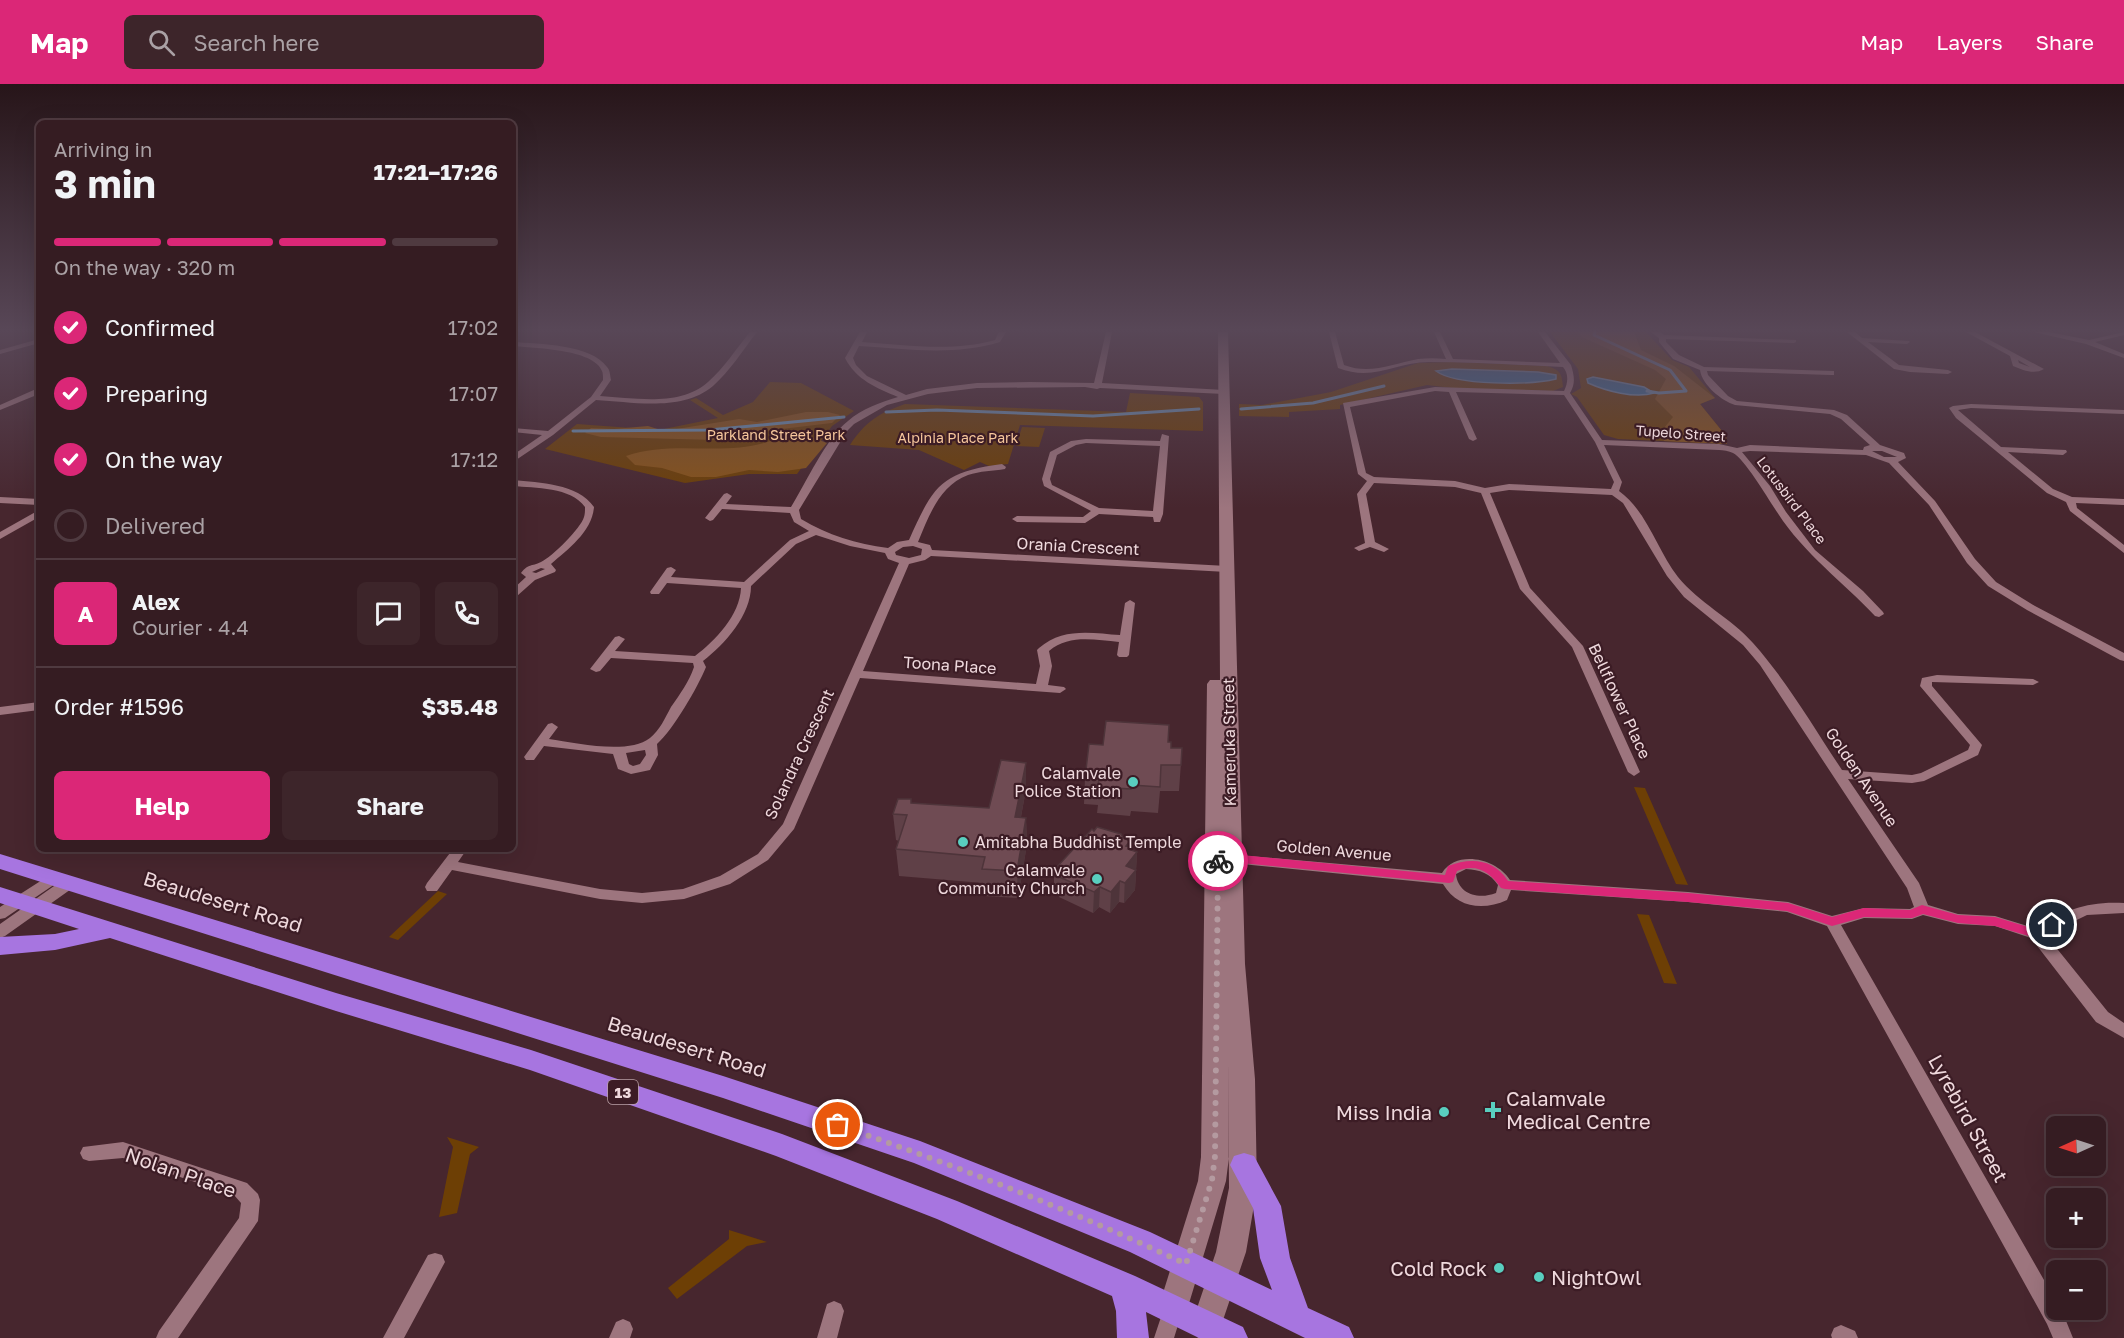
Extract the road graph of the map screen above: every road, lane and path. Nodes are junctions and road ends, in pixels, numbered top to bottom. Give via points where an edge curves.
1 (602, 391) edge
2 (700, 391) edge
3 (891, 391) edge
4 (936, 391) edge
5 (1183, 391) edge
6 (1421, 391) edge
7 (1439, 391) edge
8 (1452, 391) junction
9 (1462, 391) edge
10 (1489, 391) edge
11 (1718, 391) edge
12 (36, 392) edge
13 (1220, 392) joint
14 (1566, 393) joint
15 (904, 397) junction
16 (596, 398) junction
17 (0, 408) edge
18 (2124, 412) edge
19 (516, 430) edge
20 (549, 433) junction
21 (1473, 439) dead end
22 (1599, 442) junction
23 (1878, 448) junction
24 (2000, 449) junction
25 (1737, 451) junction
26 (2063, 452) dead end
27 (1868, 453) junction
28 (516, 457) edge
29 (1891, 460) junction
30 (1002, 467) dead end
31 (1372, 480) junction
32 (516, 483) edge
33 (1485, 491) junction
34 (1614, 492) junction
35 (727, 496) dead end
36 (0, 500) edge
37 (2070, 500) junction
38 (2124, 502) edge
39 (36, 503) edge
40 (719, 506) junction
41 (794, 510) junction
42 (1097, 511) junction
43 (36, 514) edge
44 (710, 518) dead end
45 (1017, 519) dead end
46 (815, 532) junction
47 (0, 536) edge
48 (913, 543) junction
49 (1370, 544) junction
50 (1359, 548) dead end
51 (1384, 549) dead end
52 (2124, 550) edge
53 (890, 551) junction
54 (928, 553) junction
55 (905, 561) junction
56 (1221, 569) junction
57 (516, 570) edge
58 (671, 570) dead end
59 (530, 573) junction
60 (663, 580) junction
61 (746, 585) junction
62 (516, 590) edge
63 (655, 592) dead end
64 (1130, 603) dead end
65 (1879, 614) dead end
66 (619, 639) dead end
67 (1125, 639) junction
68 (608, 654) junction
69 (1124, 655) dead end
70 (2124, 658) edge
71 (697, 660) junction
72 (596, 669) dead end
73 (856, 674) junction
74 (2033, 682) dead end
75 (1041, 688) junction
76 (1060, 689) dead end
77 (36, 706) edge
78 (0, 711) edge
79 (552, 727) dead end
80 (541, 742) junction
81 (651, 744) junction
82 (618, 749) junction
83 (530, 757) dead end
84 (1634, 772) dead end
85 (1839, 774) junction
86 (458, 852) edge
87 (1223, 860) junction
88 (0, 861) edge
89 (449, 864) junction
90 (1449, 879) junction
91 (61, 880) junction
92 (1505, 885) junction
93 (432, 887) dead end
94 (19, 900) edge
95 (2124, 908) edge
96 (1922, 909) junction
97 (0, 914) edge
98 (1832, 922) junction
99 (109, 930) junction
100 (0, 932) edge
101 (2036, 934) junction
102 (0, 946) edge
103 (2124, 1031) edge
104 (89, 1153) dead end
105 (1244, 1165) junction
106 (435, 1262) dead end
107 (1186, 1264) junction
108 (1222, 1280) junction
109 (1125, 1286) junction
110 (1173, 1309) junction
111 (834, 1311) dead end
112 (1297, 1318) junction
113 (1214, 1334) edge
114 (166, 1338) edge
115 (393, 1338) edge
116 (827, 1338) edge
117 (1133, 1338) edge
118 (1164, 1338) edge
119 (1338, 1338) edge
120 (2062, 1338) edge

1 - 16 street
2 - 16 street via 672,399
3 - 15 street
4 - 15 street
5 - 13 street
6 - 31 street via 1346,405 1362,474
7 - 8 street
8 - 9 street
8 - 21 street
10 - 14 street
11 - 23 street via 1735,403 1834,409
12 - 17 street
13 - 56 street, Kameruka Street
14 - 22 street
15 - 41 street via 851,422
16 - 20 street
18 - 24 street via 1953,408
19 - 20 street
20 - 28 street
22 - 25 street, Tupelo Street
22 - 34 street via 1618,482
23 - 27 street via 1867,450
23 - 29 street via 1902,457
24 - 26 street
24 - 37 street via 2050,490
25 - 27 street, Tupelo Street via 1750,448
25 - 65 street, Lotusbird Place via 1812,552
27 - 29 street
29 - 70 street via 1932,503 1971,561 1992,584
30 - 48 street via 973,472 944,484 933,496
31 - 33 street via 1455,484
31 - 49 street via 1361,494
32 - 59 street via 569,492 589,505 590,515 582,528 544,565
33 - 34 street via 1509,487
33 - 84 street, Bellflower Place via 1525,590 1577,646
34 - 85 street, Golden Avenue via 1627,501 1672,576 1688,595 1747,643 1764,663
35 - 40 street
36 - 39 street
37 - 38 street
37 - 52 street via 2073,509
40 - 41 street
40 - 44 street
41 - 46 street via 796,520
42 - 42 street via 1048,486 1046,479 1053,454 1086,441 1164,440 1158,517
42 - 45 street via 1085,520
43 - 47 street
46 - 53 street
46 - 61 street via 793,542
48 - 53 street
48 - 54 street via 923,545
49 - 50 street
49 - 51 street
53 - 55 street via 891,557
54 - 55 street
54 - 56 street, Orania Crescent
55 - 73 street, Solandra Crescent
56 - 87 street, Kameruka Street
57 - 59 street
58 - 60 street
59 - 62 street
60 - 61 street
60 - 63 street
61 - 71 street via 748,594 719,642
64 - 67 street
66 - 68 street
67 - 69 street
67 - 75 street via 1072,637 1051,641 1043,650 1046,666
68 - 71 street
68 - 72 street
71 - 81 street via 700,667 696,679
73 - 75 street, Toona Place
73 - 89 street, Solandra Crescent via 789,826 763,857 725,880 684,894 642,898 600,894
74 - 85 street via 1926,680 1926,686 1976,745 1974,752 1912,779
75 - 76 street, Toona Place
77 - 78 street
79 - 80 street
80 - 82 street
80 - 83 street
81 - 82 street
81 - 82 street via 652,755 645,767 631,770 623,766
85 - 96 street, Golden Avenue via 1914,887
86 - 89 street
87 - 90 street, Golden Avenue
87 - 105 street, Kameruka Street via 1238,1020
87 - 107 street, Kameruka Street via 1215,1156 1212,1180
88 - 91 highway, Beaudesert Road / 13
89 - 93 street
90 - 92 street via 1452,869 1473,864 1490,869
90 - 92 street via 1463,896 1480,902 1502,896
91 - 94 street
91 - 107 highway, Beaudesert Road / 13 via 838,1125 1026,1195
92 - 98 street via 1788,907
94 - 97 street
94 - 99 highway, 13
94 - 100 street
95 - 101 street via 2082,908
96 - 98 street via 1912,914 1864,913
96 - 101 street via 1958,919 1995,921
98 - 120 street, Lyrebird Street via 2055,1318
99 - 102 highway via 55,942
99 - 109 highway, 13 via 531,1060 782,1146 947,1210
101 - 103 street via 2102,1017
104 - 114 street, Nolan Place via 123,1150 240,1189 251,1200 248,1221
105 - 108 street, Kameruka Street via 1241,1208
105 - 112 highway via 1267,1206 1275,1258
106 - 115 street
107 - 108 highway, Beaudesert Road / 13
107 - 110 street, Kameruka Street
108 - 112 highway, Beaudesert Road / 13
108 - 113 street, Kameruka Street
109 - 110 highway, 13
109 - 117 highway
110 - 113 highway, 13
110 - 118 street
111 - 116 street
112 - 119 highway, Beaudesert Road / 13

